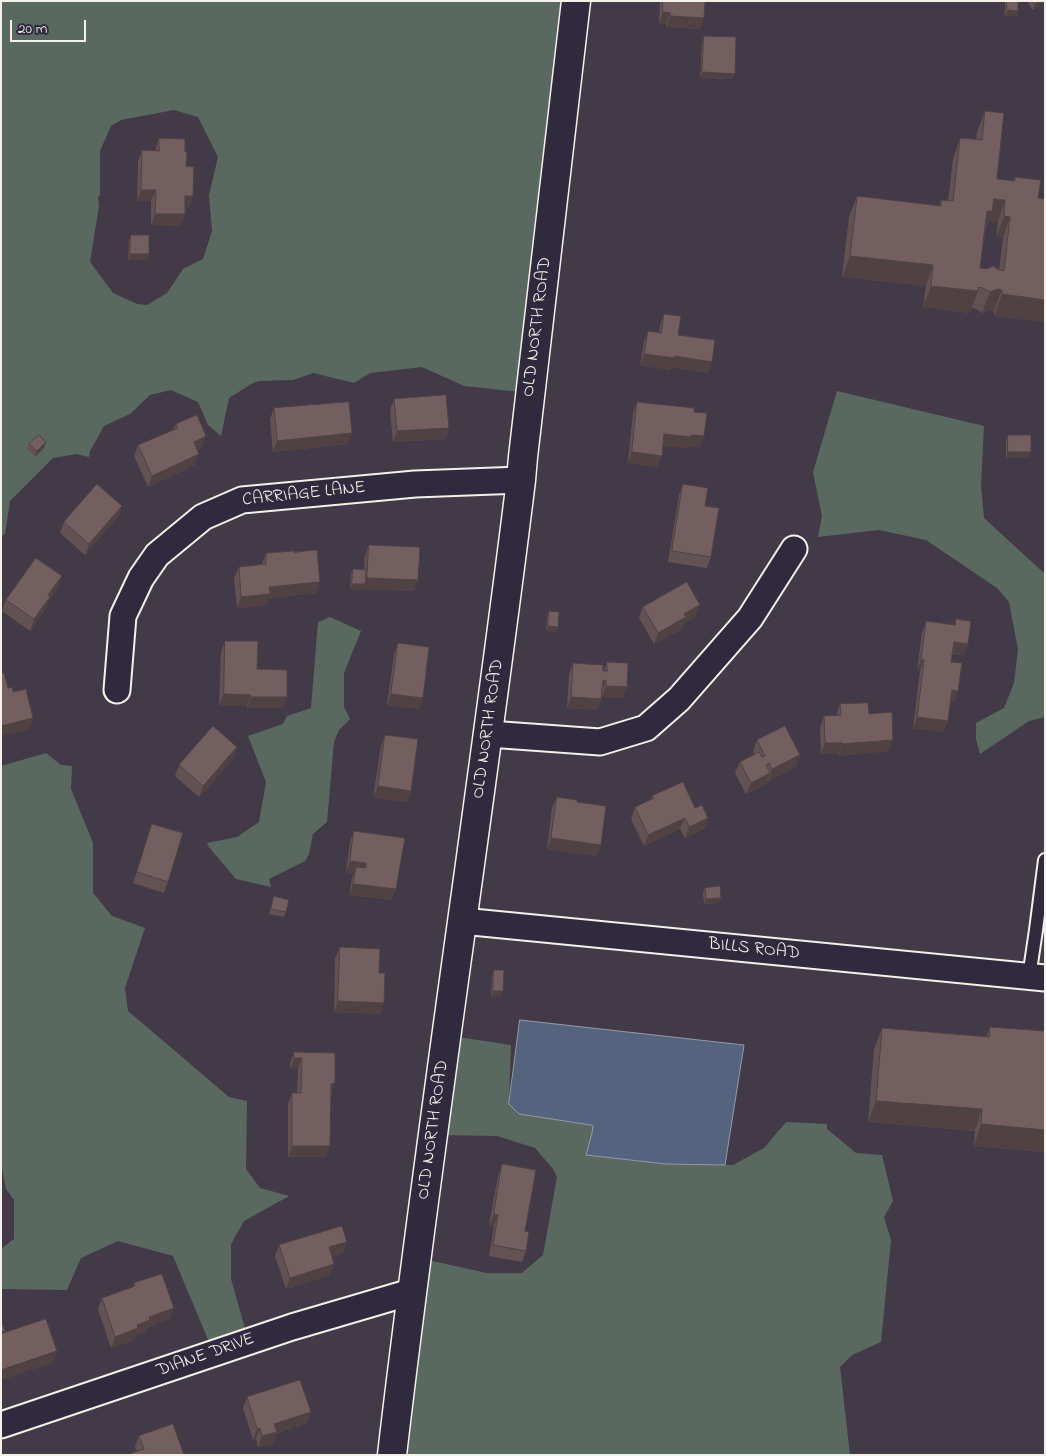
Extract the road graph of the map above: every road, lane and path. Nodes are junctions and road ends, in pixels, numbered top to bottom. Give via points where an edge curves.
1 (576, 1) edge
2 (521, 480) junction
3 (794, 550) dead end
4 (117, 690) dead end
5 (489, 734) junction
6 (1045, 860) edge
7 (462, 921) junction
8 (1037, 977) edge
9 (411, 1292) junction
10 (1, 1425) edge
11 (392, 1455) edge

1 - 2 street, OLD NORTH ROAD
2 - 4 street, CARRIAGE LANE via 415,484 242,500 202,517 157,555 141,578 123,616
2 - 5 street, OLD NORTH ROAD
3 - 5 street via 750,618 679,699 646,728 600,742
5 - 7 street, OLD NORTH ROAD
6 - 8 lane via 1036,930
7 - 8 street, BILLS ROAD
7 - 9 street, OLD NORTH ROAD
9 - 10 street, DIANE DRIVE via 292,1327
9 - 11 street, OLD NORTH ROAD

